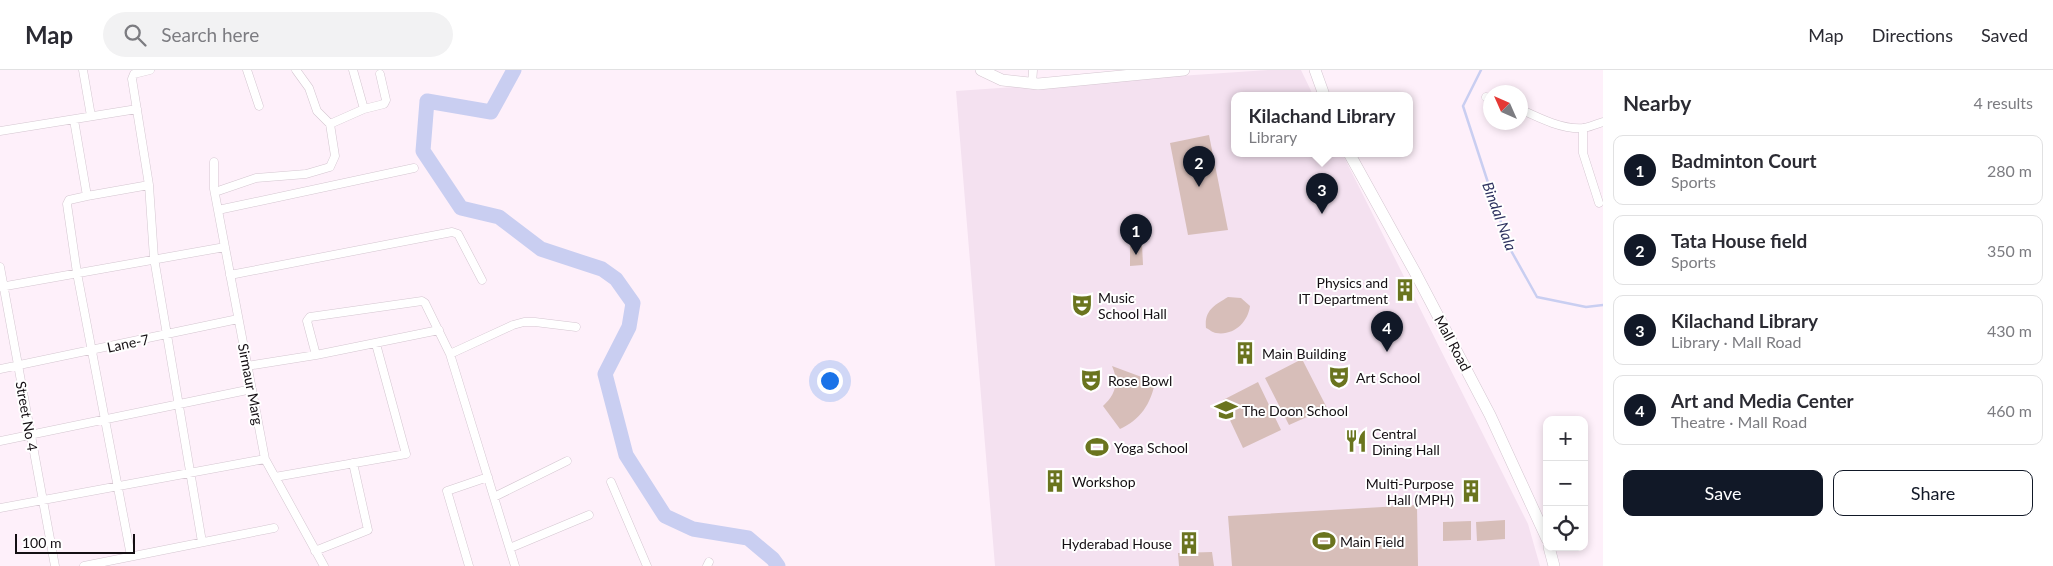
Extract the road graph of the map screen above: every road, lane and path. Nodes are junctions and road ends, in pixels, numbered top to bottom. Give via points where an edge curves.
1 (83, 70) edge
2 (150, 70) edge
3 (247, 70) edge
4 (296, 70) edge
5 (353, 70) edge
6 (981, 70) edge
7 (1033, 70) edge
8 (1184, 70) edge
9 (1315, 70) edge
10 (380, 74) dead end
11 (1032, 84) junction
12 (1323, 92) edge
13 (259, 106) dead end
14 (364, 109) junction
15 (137, 110) junction
16 (1528, 113) edge
17 (91, 116) junction
18 (74, 120) junction
19 (1603, 122) edge
20 (330, 124) junction
21 (1584, 128) junction
22 (0, 131) edge
23 (1351, 157) edge
24 (214, 162) dead end
25 (414, 168) dead end
26 (149, 185) junction
27 (215, 191) junction
28 (87, 196) junction
29 (1599, 203) dead end
30 (218, 210) junction
31 (225, 247) junction
32 (154, 258) junction
33 (0, 266) edge
34 (77, 273) junction
35 (230, 275) junction
36 (482, 280) dead end
37 (2, 286) edge
38 (238, 319) junction
39 (576, 327) dead end
40 (439, 330) junction
41 (166, 335) junction
42 (376, 344) junction
43 (92, 351) junction
44 (450, 354) junction
45 (316, 355) junction
46 (18, 366) junction
47 (247, 366) junction
48 (0, 369) edge
49 (252, 389) junction
50 (179, 403) junction
51 (106, 418) junction
52 (30, 435) junction
53 (0, 441) edge
54 (265, 459) junction
55 (567, 461) dead end
56 (353, 463) junction
57 (190, 473) junction
58 (275, 477) junction
59 (488, 477) junction
60 (610, 482) dead end
61 (118, 485) junction
62 (494, 497) junction
63 (43, 500) junction
64 (0, 508) edge
65 (589, 516) dead end
66 (274, 528) dead end
67 (1543, 531) edge
68 (202, 542) junction
69 (510, 548) junction
70 (315, 551) junction
71 (1550, 551) edge
72 (131, 556) junction
73 (55, 566) edge
74 (84, 566) edge
75 (324, 566) edge
76 (469, 566) edge
77 (515, 566) edge
78 (647, 566) edge
79 (1554, 566) edge

1 - 17 street
2 - 15 street via 132,76
3 - 13 street
4 - 20 street via 309,88 317,111
5 - 14 street
6 - 11 street via 1002,80
7 - 11 street
8 - 11 street
9 - 12 street
10 - 14 street via 386,100 384,104
14 - 20 street
15 - 17 street
15 - 26 street
16 - 21 street via 1566,126
17 - 18 street
18 - 22 street
18 - 28 street
19 - 21 street
20 - 27 street via 335,156 330,167 306,174 256,178
21 - 29 street via 1583,153
23 - 67 street, Mall Road via 1490,415
24 - 27 street, Sirmaur Marg
25 - 30 street
26 - 28 street
26 - 32 street
27 - 30 street, Sirmaur Marg
28 - 34 street via 67,202
30 - 31 street, Sirmaur Marg
31 - 32 street
31 - 35 street, Sirmaur Marg
32 - 34 street
32 - 41 street
33 - 37 street, Street No 4
34 - 37 street
34 - 43 street
35 - 36 street via 452,232 458,234
35 - 38 street, Sirmaur Marg
37 - 46 street, Street No 4
38 - 41 street, Lane-7
38 - 47 street, Sirmaur Marg
39 - 44 street via 524,322
40 - 42 street
40 - 44 street
40 - 45 street via 422,301 310,317 307,322
41 - 43 street, Lane-7
41 - 50 street
42 - 45 street
42 - 56 street via 406,452 404,455
43 - 46 street, Lane-7
43 - 51 street
44 - 59 street
45 - 47 street
46 - 48 street, Lane-7
46 - 52 street, Street No 4
47 - 49 street, Sirmaur Marg
49 - 50 street
49 - 54 street, Sirmaur Marg
50 - 51 street
50 - 57 street
51 - 52 street
51 - 61 street
52 - 53 street
52 - 63 street, Street No 4
54 - 57 street
54 - 58 street, Sirmaur Marg
55 - 62 street
56 - 58 street
56 - 70 street via 368,530
57 - 61 street
57 - 68 street
58 - 70 street, Sirmaur Marg
59 - 62 street
59 - 76 street via 447,491
60 - 78 street
61 - 63 street
61 - 72 street
62 - 69 street
63 - 64 street
63 - 73 street, Street No 4
65 - 69 street
66 - 68 street
68 - 72 street
69 - 77 street
70 - 75 street, Sirmaur Marg
71 - 79 street
72 - 74 street

